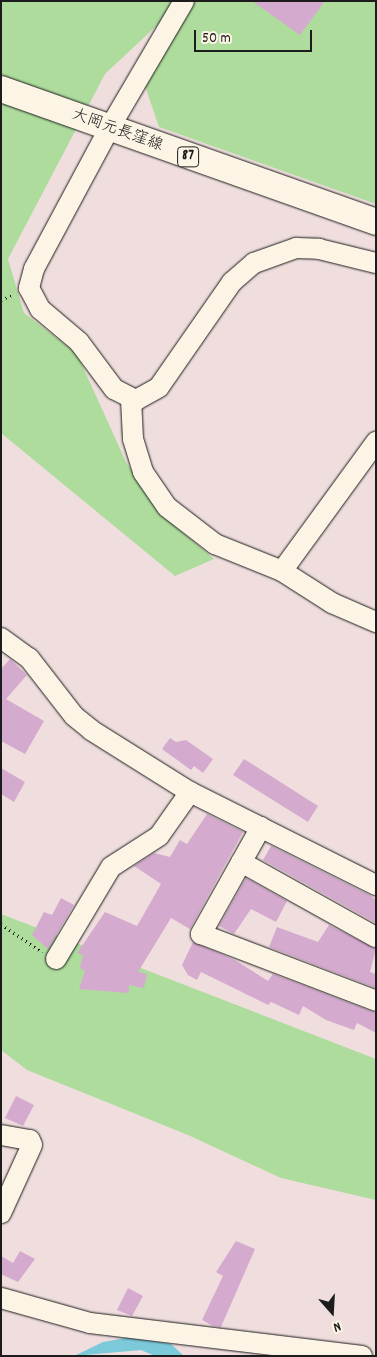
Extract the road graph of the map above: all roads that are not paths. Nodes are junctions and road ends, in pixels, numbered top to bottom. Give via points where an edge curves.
1 (184, 1) edge
2 (1, 89) edge
3 (109, 129) junction
4 (376, 222) edge
5 (376, 263) edge
6 (131, 399) junction
7 (376, 442) edge
8 (282, 571) junction
9 (376, 622) edge
10 (1, 638) edge
11 (190, 792) junction
12 (261, 828) junction
13 (241, 862) junction
14 (376, 885) edge
15 (376, 937) edge
16 (56, 960) road end
17 (376, 1001) edge
18 (1, 1135) edge
19 (1, 1213) edge
20 (1, 1298) edge
21 (362, 1356) edge

1 - 3 street
2 - 3 main road, 大岡元長窪線 / 87
3 - 4 main road, 大岡元長窪線 / 87
3 - 6 street via 29,288 40,309 79,342 114,389
5 - 6 street via 319,249 296,248 254,263 232,282 159,387 148,397
6 - 8 street via 134,439 143,472 167,507 215,544
7 - 8 street
8 - 9 street via 332,603
10 - 11 street via 29,658 74,716 91,730
11 - 12 street
11 - 16 street via 159,836 111,867
12 - 13 street
12 - 14 street
13 - 15 street
13 - 17 street via 201,934
18 - 19 street via 30,1140 32,1145
20 - 21 street via 90,1323

